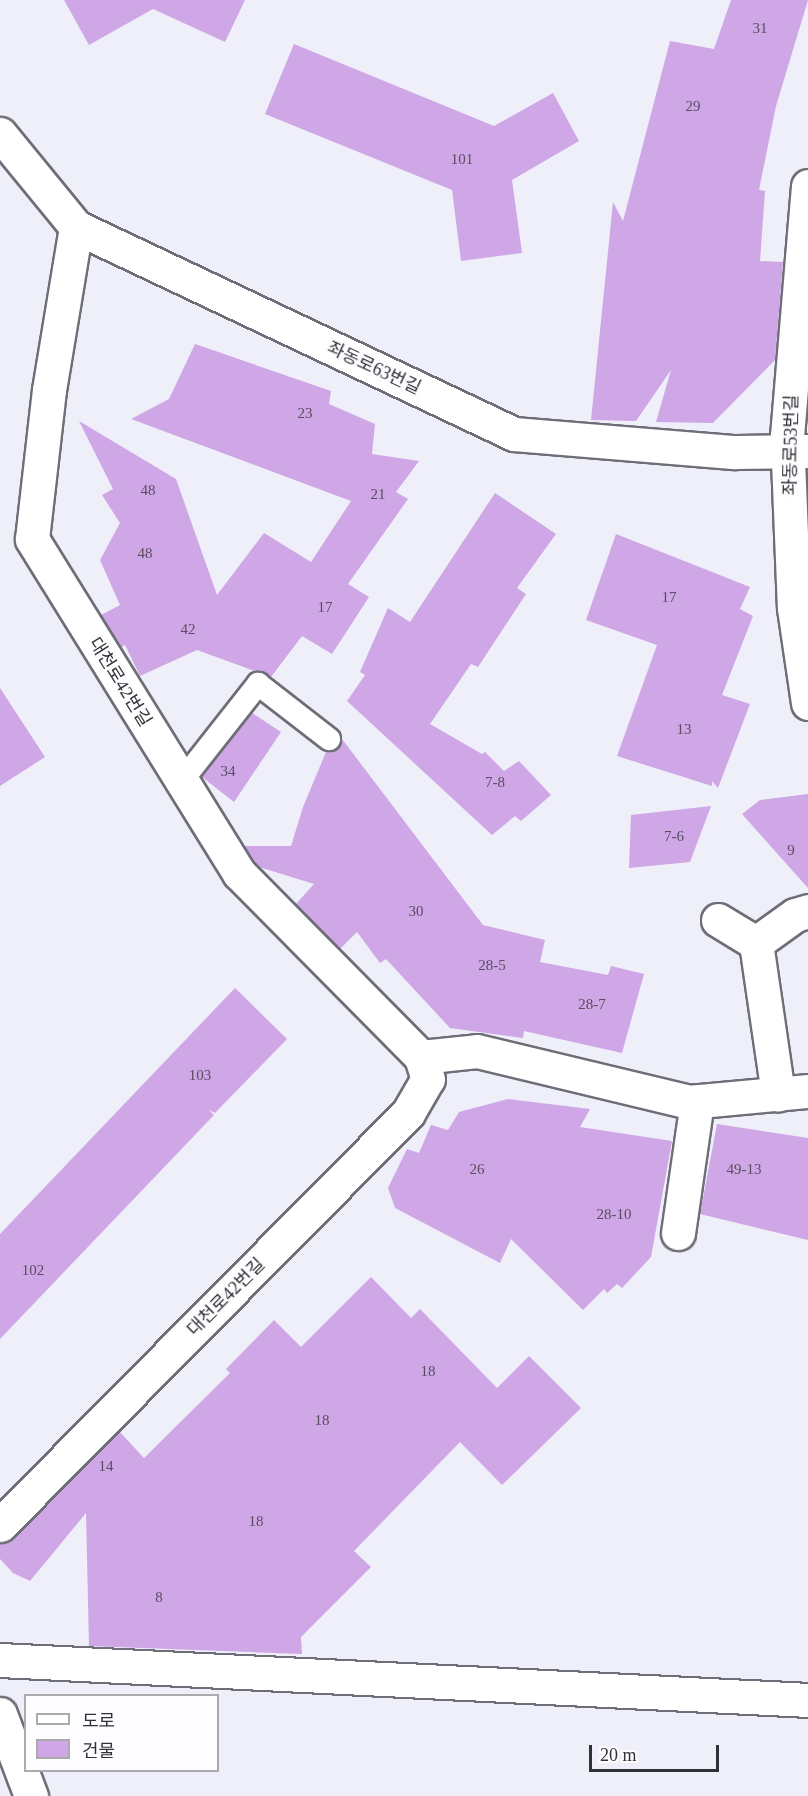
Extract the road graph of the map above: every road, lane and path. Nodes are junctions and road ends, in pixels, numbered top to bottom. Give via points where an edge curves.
1 (0, 134) edge
2 (808, 186) edge
3 (76, 227) junction
4 (798, 450) edge
5 (808, 703) edge
6 (329, 739) dead end
7 (181, 782) junction
8 (808, 911) edge
9 (718, 920) dead end
10 (756, 942) junction
11 (422, 1057) junction
12 (793, 1092) edge
13 (697, 1101) junction
14 (678, 1233) dead end
15 (0, 1525) edge
16 (0, 1660) edge
17 (808, 1700) edge
18 (0, 1714) edge
19 (31, 1796) edge

1 - 3 street, 좌동로63번길
2 - 4 street, 좌동로53번길
3 - 4 street, 좌동로63번길 via 514,434 735,452
3 - 7 street, 대천로42번길 via 49,390 32,539
4 - 5 street, 좌동로53번길 via 794,608
6 - 7 lane via 258,684
7 - 11 street, 대천로42번길 via 239,873
8 - 10 street via 795,915
9 - 10 street
10 - 12 street
11 - 13 street via 477,1051
11 - 15 street, 대천로42번길 via 428,1079 408,1113
12 - 13 street
13 - 14 street
16 - 17 street
18 - 19 street

